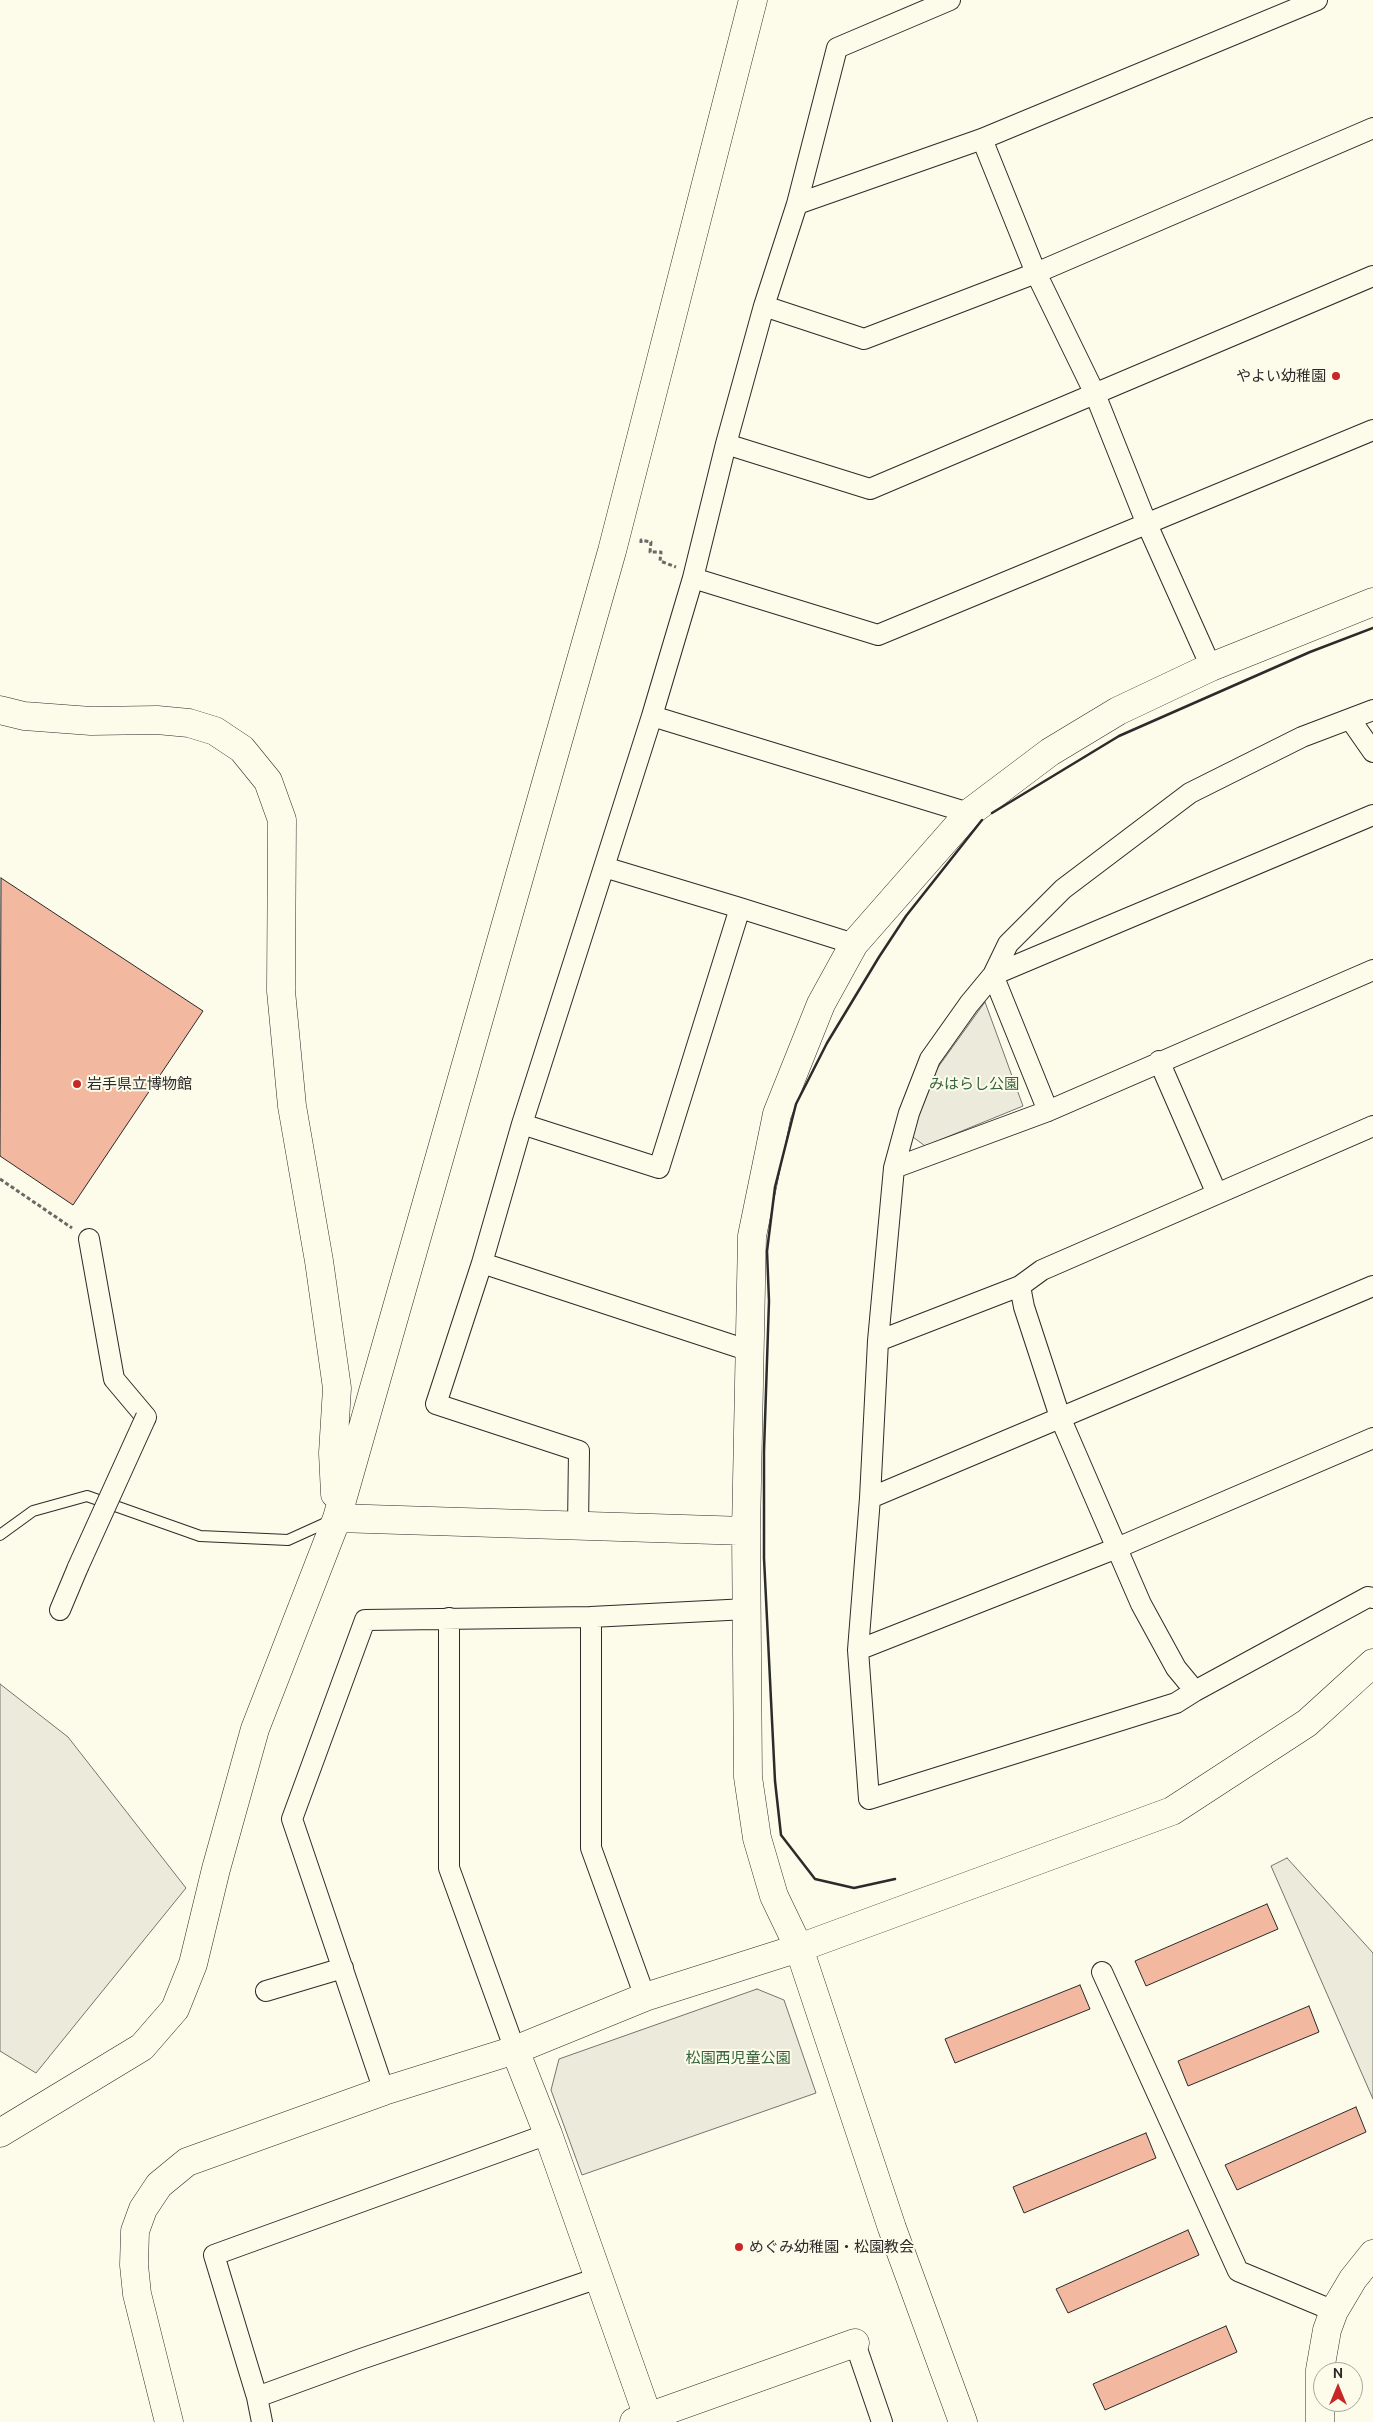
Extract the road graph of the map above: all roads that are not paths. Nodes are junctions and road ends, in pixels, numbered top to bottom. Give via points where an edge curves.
1 (753, 0) edge
2 (950, 0) edge
3 (1317, 0) edge
4 (1373, 128) edge
5 (982, 139) junction
6 (797, 204) junction
7 (1036, 273) junction
8 (1373, 276) edge
9 (764, 306) junction
10 (1095, 394) junction
11 (1373, 430) edge
12 (726, 444) junction
13 (1146, 522) junction
14 (693, 578) junction
15 (1373, 602) edge
16 (1211, 667) junction
17 (0, 710) edge
18 (1373, 710) edge
19 (652, 716) junction
20 (1350, 719) junction
21 (1373, 752) edge
22 (969, 813) junction
23 (1373, 815) edge
24 (604, 867) junction
25 (740, 908) junction
26 (854, 944) junction
27 (1373, 970) edge
28 (993, 975) junction
29 (1159, 1061) junction
30 (1048, 1111) junction
31 (522, 1124) junction
32 (1373, 1126) edge
33 (894, 1168) junction
34 (1217, 1194) junction
35 (89, 1239) road end
36 (482, 1263) junction
37 (1020, 1286) junction
38 (1373, 1286) edge
39 (878, 1341) junction
40 (750, 1351) junction
41 (1060, 1417) junction
42 (1373, 1438) edge
43 (870, 1498) junction
44 (337, 1518) junction
45 (578, 1527) junction
46 (746, 1530) junction
47 (0, 1535) edge
48 (1117, 1548) junction
49 (1373, 1598) edge
50 (747, 1609) junction
51 (60, 1610) dead end
52 (591, 1617) junction
53 (449, 1618) junction
54 (858, 1650) junction
55 (1373, 1663) edge
56 (1195, 1691) junction
57 (799, 1948) junction
58 (342, 1968) junction
59 (1102, 1972) dead end
60 (266, 1991) dead end
61 (646, 1997) junction
62 (515, 2050) junction
63 (384, 2091) junction
64 (0, 2133) edge
65 (548, 2134) junction
66 (1373, 2254) edge
67 (598, 2278) junction
68 (1334, 2311) junction
69 (855, 2343) joint
70 (257, 2397) junction
71 (644, 2420) edge
72 (169, 2422) edge
73 (262, 2422) edge
74 (882, 2422) edge
75 (963, 2422) edge
76 (1320, 2422) edge

1 - 44 street via 612,551
2 - 6 street via 837,48
3 - 5 street
4 - 7 street
5 - 6 street
5 - 7 street
6 - 9 street
7 - 9 street via 864,339
7 - 10 street
8 - 10 street
9 - 12 street
10 - 12 street via 870,489
10 - 13 street
11 - 13 street
12 - 14 street
13 - 14 street via 878,635
13 - 16 street
14 - 19 street
15 - 16 street
16 - 22 street via 1118,711 1050,752
17 - 44 street via 24,716 81,720 158,720 215,730 242,749 268,781 282,820 281,991 292,1106 337,1388 333,1453
18 - 20 street
19 - 22 street
19 - 24 street
20 - 21 street
20 - 28 street via 1302,737 1190,793 1063,889 1008,944
22 - 26 street
23 - 28 street
24 - 25 street
24 - 31 street
25 - 26 street
25 - 31 street via 659,1168
26 - 40 street via 821,1004 777,1114 752,1236
27 - 29 street
28 - 30 street
28 - 33 street via 930,1059 909,1113
29 - 30 street
29 - 34 street
30 - 33 street
31 - 36 street
32 - 34 street
33 - 39 street
34 - 37 street via 1042,1270
35 - 51 street, bridge via 114,1379 146,1417
36 - 40 street
36 - 45 street via 436,1404 579,1451
37 - 39 street
37 - 41 street
38 - 41 street
39 - 43 street
40 - 46 street
41 - 43 street
41 - 48 street
42 - 48 street
43 - 54 street
44 - 45 street
44 - 47 lane via 288,1540 219,1538 200,1536 87,1496 32,1510
44 - 64 street via 255,1728 193,1964 175,2009 142,2047
45 - 46 street
46 - 50 street
48 - 54 street
48 - 56 street via 1176,1668
49 - 56 street via 1368,1597
50 - 52 street
50 - 57 street via 749,1785 757,1838 774,1896
52 - 53 street
52 - 61 street via 591,1848
53 - 58 street via 365,1620 292,1819
53 - 62 street via 449,1868
54 - 56 street via 869,1799 1176,1703
55 - 57 street via 1307,1723 1172,1811
57 - 61 street
57 - 75 street via 892,2228
58 - 60 street
58 - 63 street
59 - 68 street via 1238,2271
61 - 62 street
62 - 63 street
62 - 65 street
63 - 72 street via 187,2162 159,2185 143,2208 136,2231 134,2265 137,2294
65 - 67 street
65 - 70 street via 214,2255
66 - 68 street
67 - 70 street
67 - 71 street
68 - 76 street via 1320,2370
69 - 71 street
69 - 74 street
70 - 73 street

